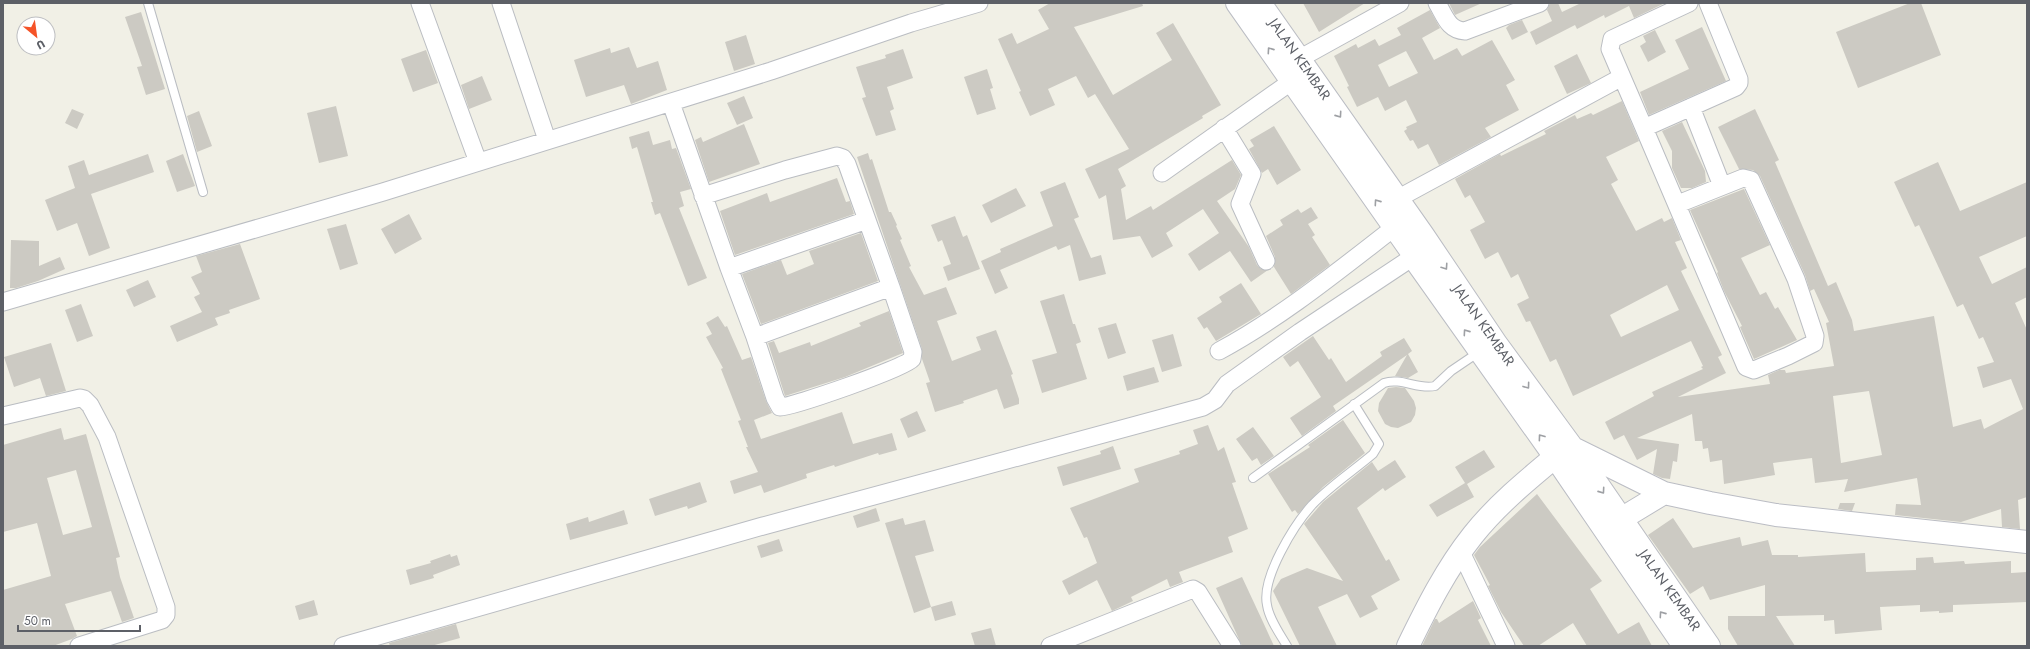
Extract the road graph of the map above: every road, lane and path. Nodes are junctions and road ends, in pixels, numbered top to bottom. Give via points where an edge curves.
1 (148, 3) edge
2 (420, 3) edge
3 (501, 3) edge
4 (979, 3) edge
5 (1237, 3) edge
6 (1260, 3) edge
7 (1400, 3) edge
8 (1437, 3) edge
9 (1540, 3) edge
10 (1689, 3) edge
11 (1708, 3) edge
12 (1499, 10) edge
13 (1292, 74) junction
14 (1622, 77) junction
15 (671, 103) junction
16 (1691, 107) junction
17 (1224, 128) junction
18 (1644, 128) junction
19 (546, 140) junction
20 (478, 162) junction
21 (1162, 173) dead end
22 (1722, 186) junction
23 (203, 192) dead end
24 (703, 196) junction
25 (1398, 198) junction
26 (1678, 204) junction
27 (867, 220) junction
28 (1409, 237) junction
29 (1266, 261) dead end
30 (729, 268) junction
31 (891, 287) junction
32 (3, 302) edge
33 (755, 338) junction
34 (1220, 351) dead end
35 (1482, 351) junction
36 (1354, 404) junction
37 (3, 416) edge
38 (1563, 452) junction
39 (1253, 478) dead end
40 (1664, 493) junction
41 (1621, 519) junction
42 (2027, 542) edge
43 (1461, 552) junction
44 (79, 646) edge
45 (343, 646) edge
46 (1050, 646) edge
47 (1232, 646) edge
48 (1287, 646) edge
49 (1408, 646) edge
50 (1506, 646) edge
51 (1684, 646) edge
52 (1709, 646) edge

1 - 23 lane
2 - 20 street
3 - 19 street
4 - 15 street
13 -> 5 main road, JALAN KEMBAR
6 - 13 main road, JALAN KEMBAR
7 - 13 street
8 - 12 street via 1450,26 1466,31
9 - 12 street
10 - 14 street via 1612,39 1610,49
11 - 16 street via 1739,81 1736,87
13 - 17 street via 1262,102
13 -> 25 main road, JALAN KEMBAR
28 -> 13 main road, JALAN KEMBAR
14 - 18 street
14 - 25 street
15 - 19 street
15 - 24 street
16 - 18 street
16 - 22 street
17 - 21 street
17 - 29 street via 1252,174 1240,204
18 - 26 street
19 - 20 street
20 - 32 street
22 - 26 street
22 - 26 street via 1743,178 1753,183 1796,279 1815,336 1814,343 1754,370 1744,363
24 - 27 street via 837,156 843,158 847,164
24 - 30 street
25 - 28 main road, JALAN KEMBAR
27 - 30 street
27 - 31 street
28 - 34 street
28 - 35 main road, JALAN KEMBAR
28 - 45 street via 1300,332 1227,384 1215,400 1202,407 763,526
30 - 33 street
31 - 33 street
31 - 33 street via 913,352 912,359 906,364 870,378 780,407
35 - 36 lane via 1431,387 1391,381
35 - 38 main road, JALAN KEMBAR
36 - 39 lane
36 - 48 lane via 1379,444 1373,454 1313,505 1293,532 1272,569 1267,584 1267,607
37 - 44 street via 80,398 84,398 90,405 107,437 166,607 166,615 162,620
38 - 40 main road
38 -> 41 main road, JALAN KEMBAR
38 - 43 main road via 1504,502
51 -> 38 main road, JALAN KEMBAR
40 - 41 main road
40 - 42 main road via 1776,515
41 - 52 main road, JALAN KEMBAR
43 - 49 main road via 1443,578
43 - 50 street
46 - 47 street via 1193,589 1198,592

